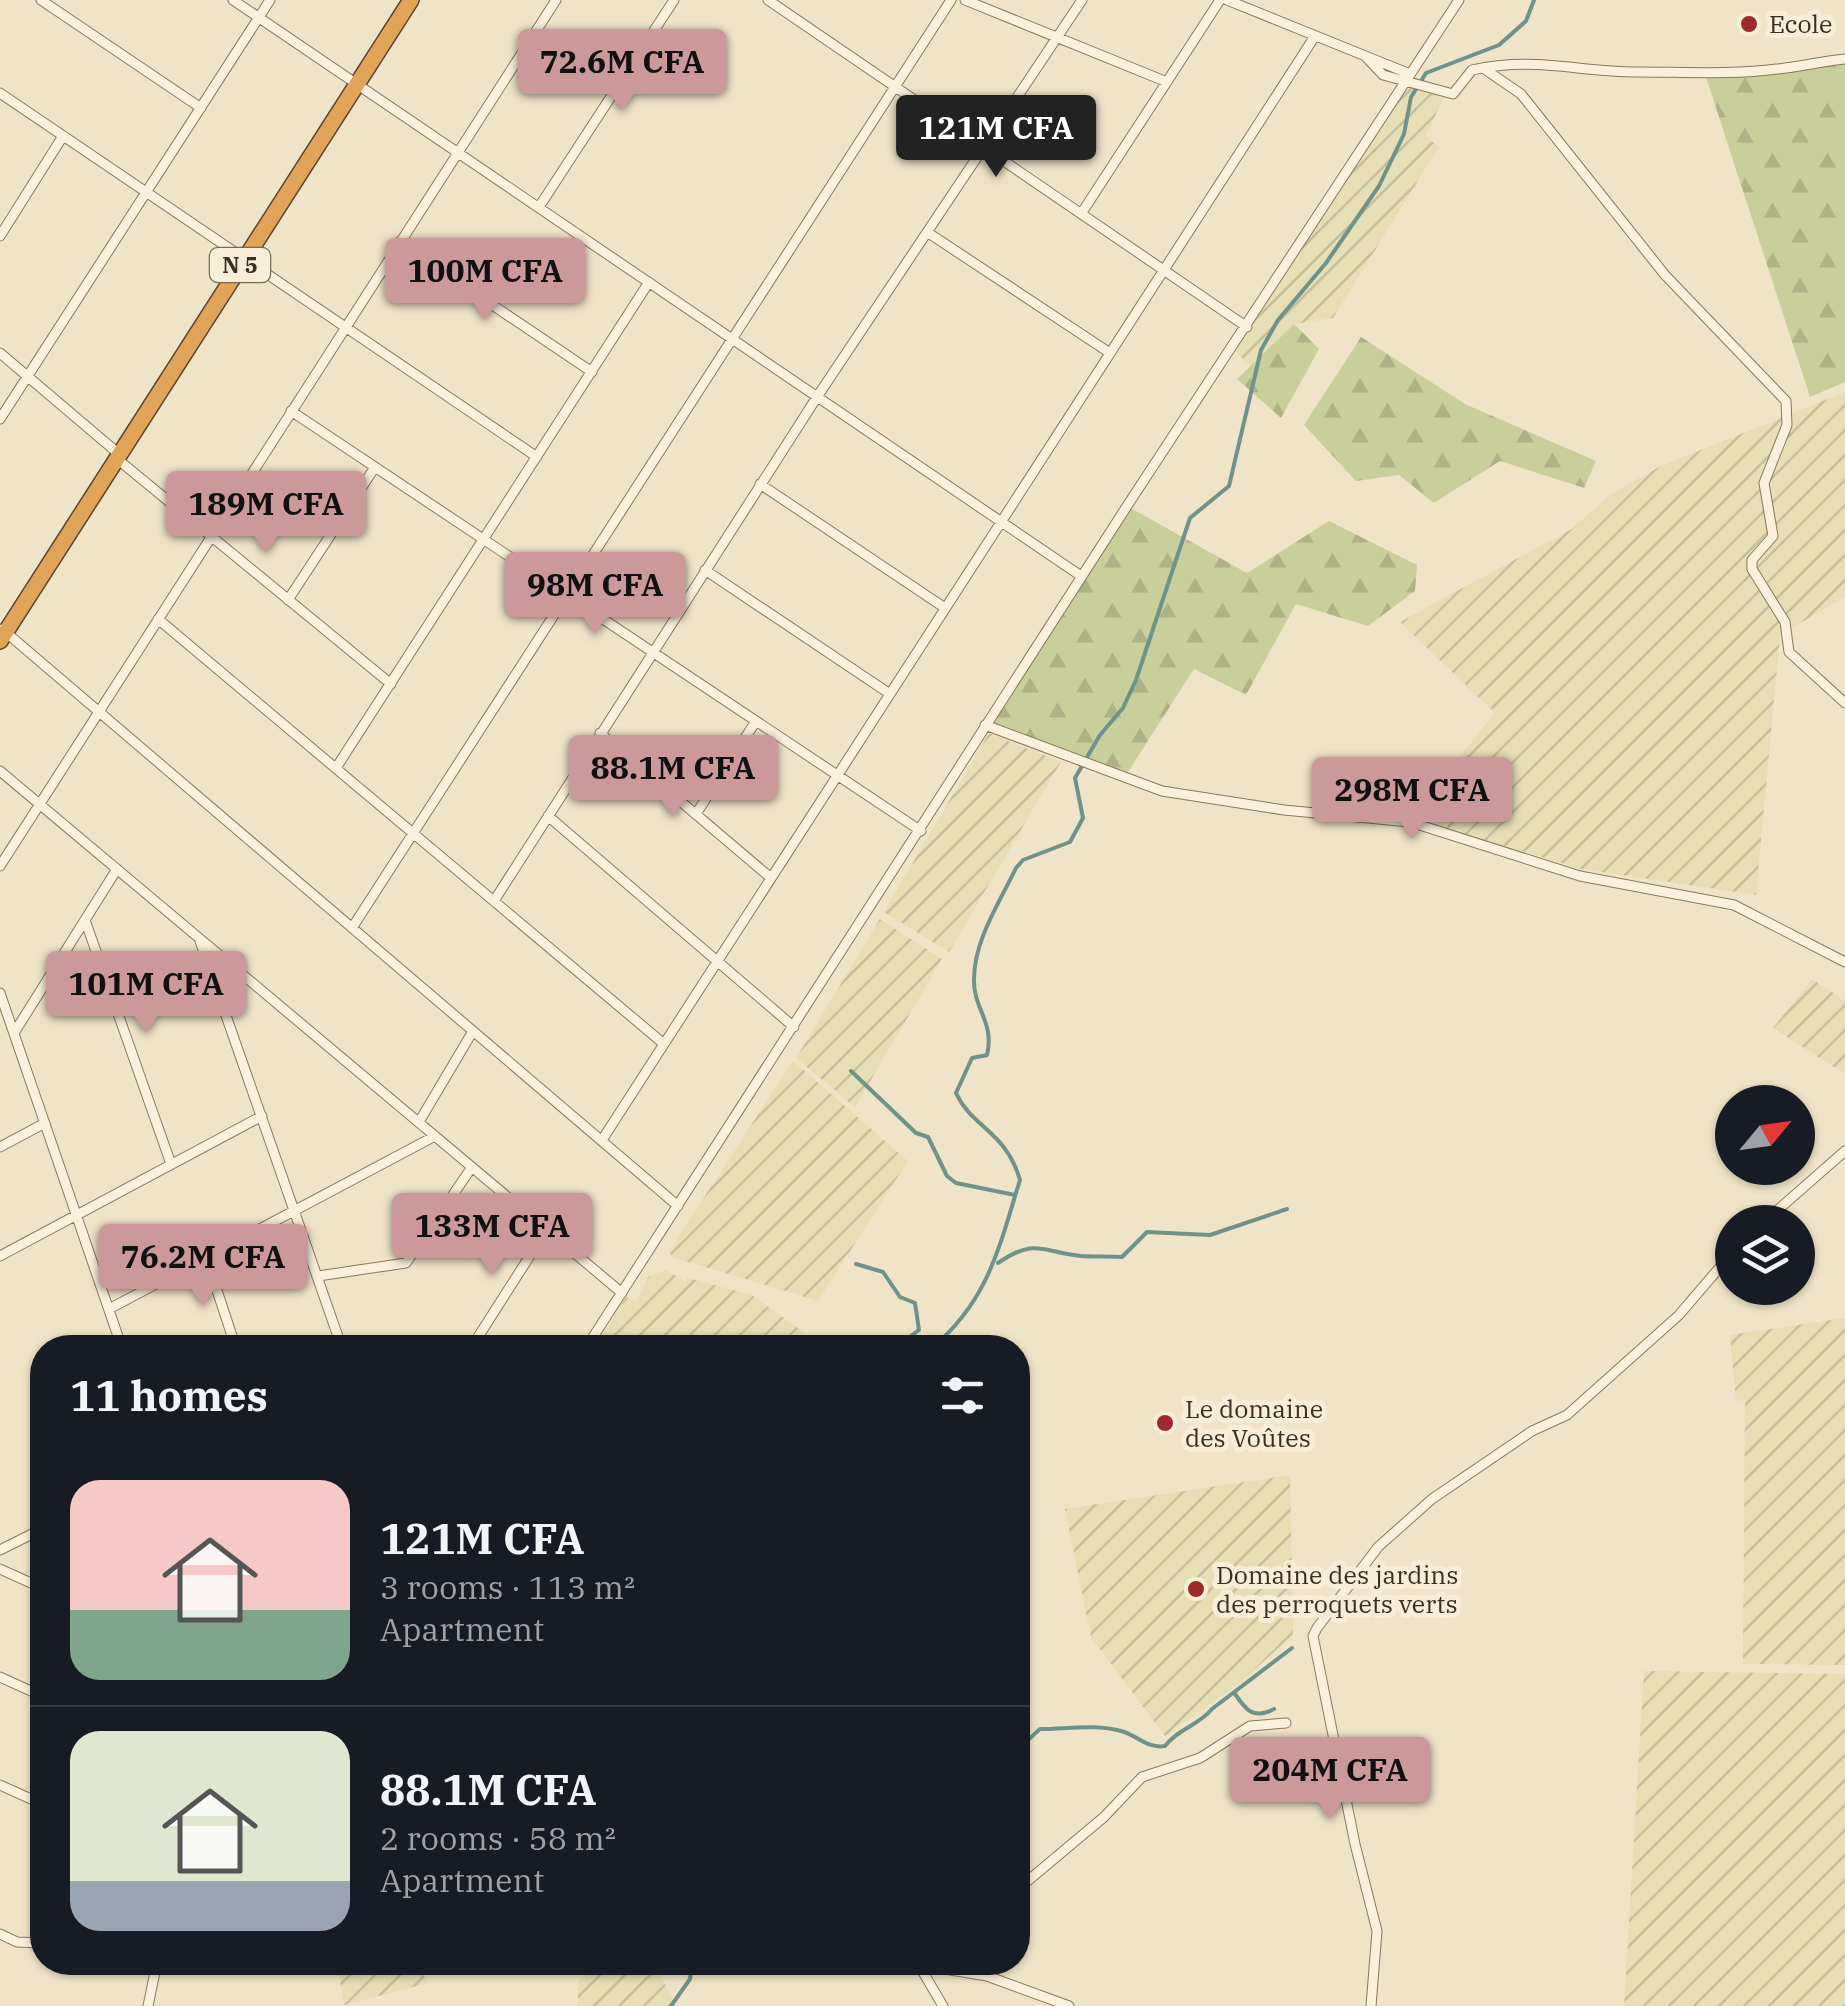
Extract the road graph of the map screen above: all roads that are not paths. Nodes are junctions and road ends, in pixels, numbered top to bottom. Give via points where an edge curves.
1 (41, 0) edge
2 (232, 0) edge
3 (270, 0) edge
4 (410, 0) edge
5 (556, 0) edge
6 (674, 0) edge
7 (768, 0) edge
8 (951, 0) edge
9 (965, 0) edge
10 (1082, 0) edge
11 (1224, 0) edge
12 (1458, 0) edge
13 (259, 18) junction
14 (1315, 36) junction
15 (1057, 38) junction
16 (1845, 60) edge
17 (1483, 68) junction
18 (1409, 77) junction
19 (1167, 82) junction
20 (356, 83) junction
21 (894, 88) junction
22 (0, 93) edge
23 (201, 108) junction
24 (63, 136) junction
25 (983, 148) junction
26 (457, 152) junction
27 (146, 192) junction
28 (539, 207) junction
29 (1081, 214) junction
30 (2, 229) edge
31 (927, 232) junction
32 (400, 242) junction
33 (244, 259) junction
34 (1164, 270) junction
35 (649, 282) junction
36 (1247, 327) junction
37 (344, 329) junction
38 (732, 339) junction
39 (0, 353) edge
40 (1110, 353) junction
41 (592, 372) junction
42 (28, 376) junction
43 (817, 396) junction
44 (292, 411) junction
45 (0, 419) edge
46 (118, 456) junction
47 (537, 457) junction
48 (375, 467) junction
49 (760, 484) junction
50 (1001, 522) junction
51 (211, 536) junction
52 (484, 540) junction
53 (705, 570) junction
54 (1082, 576) junction
55 (567, 595) junction
56 (288, 600) junction
57 (945, 608) junction
58 (158, 619) junction
59 (2, 633) edge
60 (652, 652) junction
61 (390, 684) junction
62 (890, 694) junction
63 (1845, 703) edge
64 (99, 712) junction
65 (756, 721) junction
66 (985, 725) junction
67 (600, 733) junction
68 (336, 768) junction
69 (0, 771) edge
70 (837, 776) junction
71 (40, 804) junction
72 (696, 814) junction
73 (548, 816) junction
74 (920, 831) junction
75 (413, 833) junction
76 (0, 866) edge
77 (117, 870) junction
78 (771, 878) junction
79 (494, 901) junction
80 (85, 920) junction
81 (352, 928) junction
82 (199, 938) junction
83 (717, 962) junction
84 (1845, 962) edge
85 (0, 993) edge
86 (794, 1027) junction
87 (473, 1031) junction
88 (14, 1032) junction
89 (664, 1044) junction
90 (262, 1116) junction
91 (419, 1122) junction
92 (45, 1123) junction
93 (435, 1136) junction
94 (602, 1140) junction
95 (0, 1148) edge
96 (1845, 1151) edge
97 (171, 1164) junction
98 (472, 1167) junction
99 (1783, 1205) edge
100 (678, 1206) junction
101 (294, 1210) junction
102 (76, 1215) junction
103 (546, 1229) junction
104 (0, 1256) edge
105 (206, 1257) junction
106 (1715, 1273) edge
107 (318, 1276) junction
108 (622, 1292) junction
109 (109, 1308) junction
110 (118, 1335) edge
111 (232, 1335) edge
112 (338, 1335) edge
113 (479, 1335) edge
114 (594, 1335) edge
115 (30, 1535) edge
116 (0, 1550) edge
117 (0, 1570) edge
118 (30, 1583) edge
119 (0, 1677) edge
120 (30, 1691) edge
121 (1286, 1723) dead end
122 (0, 1786) edge
123 (30, 1799) edge
124 (1030, 1879) edge
125 (0, 1934) edge
126 (30, 1943) edge
127 (154, 1975) edge
128 (925, 1975) edge
129 (980, 1975) edge
130 (148, 2006) edge
131 (944, 2006) edge
132 (1069, 2006) edge
133 (1371, 2006) edge

1 - 23 street
2 - 13 street
3 - 13 street
4 - 20 highway, N 5
5 - 26 street
6 - 28 street
7 - 21 street
8 - 21 street
9 - 15 street
10 - 15 street
11 - 14 street
11 - 19 street
12 - 18 street
13 - 20 street
13 - 23 street
14 - 18 street
14 - 34 street
15 - 19 street
15 - 25 street
16 - 17 street via 1774,70 1588,72 1546,61
17 - 18 street via 1463,77 1453,94
17 - 63 street via 1521,94 1665,275 1786,401 1787,425 1764,483 1774,529 1752,569 1785,622 1790,652
18 - 36 street
19 - 29 street
20 - 26 street
20 - 33 highway, N 5
21 - 25 street
21 - 38 street
22 - 24 street
23 - 27 street
24 - 27 street
24 - 30 street
25 - 29 street
25 - 31 street
26 - 28 street
26 - 32 street
27 - 33 street
27 - 42 street
28 - 35 street
29 - 34 street
31 - 40 street
31 - 43 street
32 - 37 street
32 - 41 street
33 - 37 street
33 - 46 highway, N 5
34 - 36 street
34 - 40 street
35 - 38 street
35 - 41 street
36 - 54 street
37 - 44 street
37 - 47 street
38 - 43 street
38 - 55 street
39 - 42 street
40 - 50 street
41 - 47 street
42 - 45 street
42 - 46 street
43 - 49 street
43 - 50 street
44 - 48 street
44 - 51 street
46 - 51 street
46 - 59 highway, N 5
47 - 52 street
48 - 52 street
48 - 56 street
49 - 53 street
49 - 57 street
50 - 54 street
50 - 57 street
51 - 56 street
51 - 58 street
52 - 55 street
52 - 61 street
53 - 60 street
53 - 62 street
54 - 66 street
55 - 60 street
55 - 75 street
56 - 61 street
57 - 62 street
58 - 64 street
58 - 68 street
59 - 64 street
60 - 65 street
60 - 67 street
61 - 68 street
62 - 70 street
64 - 71 street
64 - 81 street
65 - 70 street
65 - 72 street
66 - 74 street
66 - 84 street via 1162,791 1410,822 1580,876 1734,904
67 - 72 street
67 - 73 street
68 - 75 street
69 - 71 street
70 - 74 street
70 - 78 street
71 - 76 street
71 - 77 street
72 - 78 street
73 - 79 street
73 - 83 street
74 - 86 street
75 - 79 street
75 - 81 street
77 - 80 street
77 - 82 street
78 - 83 street
79 - 89 street
80 - 88 street
80 - 97 street
81 - 87 street
82 - 90 street
82 - 91 street
83 - 86 street
83 - 89 street
85 - 88 street
86 - 100 street
87 - 91 street
87 - 94 street
88 - 92 street
89 - 94 street
90 - 97 street
90 - 101 street
91 - 93 street
92 - 95 street
92 - 102 street
93 - 98 street
93 - 101 street
94 - 100 street
96 - 99 street
97 - 102 street
98 - 103 street
98 - 107 street via 406,1263
100 - 108 street
101 - 105 street
101 - 107 street
102 - 104 street
102 - 109 street
103 - 108 street
103 - 113 street
105 - 109 street
105 - 111 street
106 - 133 street via 1679,1316 1566,1415 1432,1499 1378,1546 1316,1628 1324,1700 1377,1931
107 - 112 street
108 - 114 street
109 - 110 street
115 - 116 street
117 - 118 street
119 - 120 street
121 - 124 street via 1250,1726 1200,1758 1142,1777
122 - 123 street
125 - 126 street
127 - 130 street
128 - 131 street
129 - 132 street

